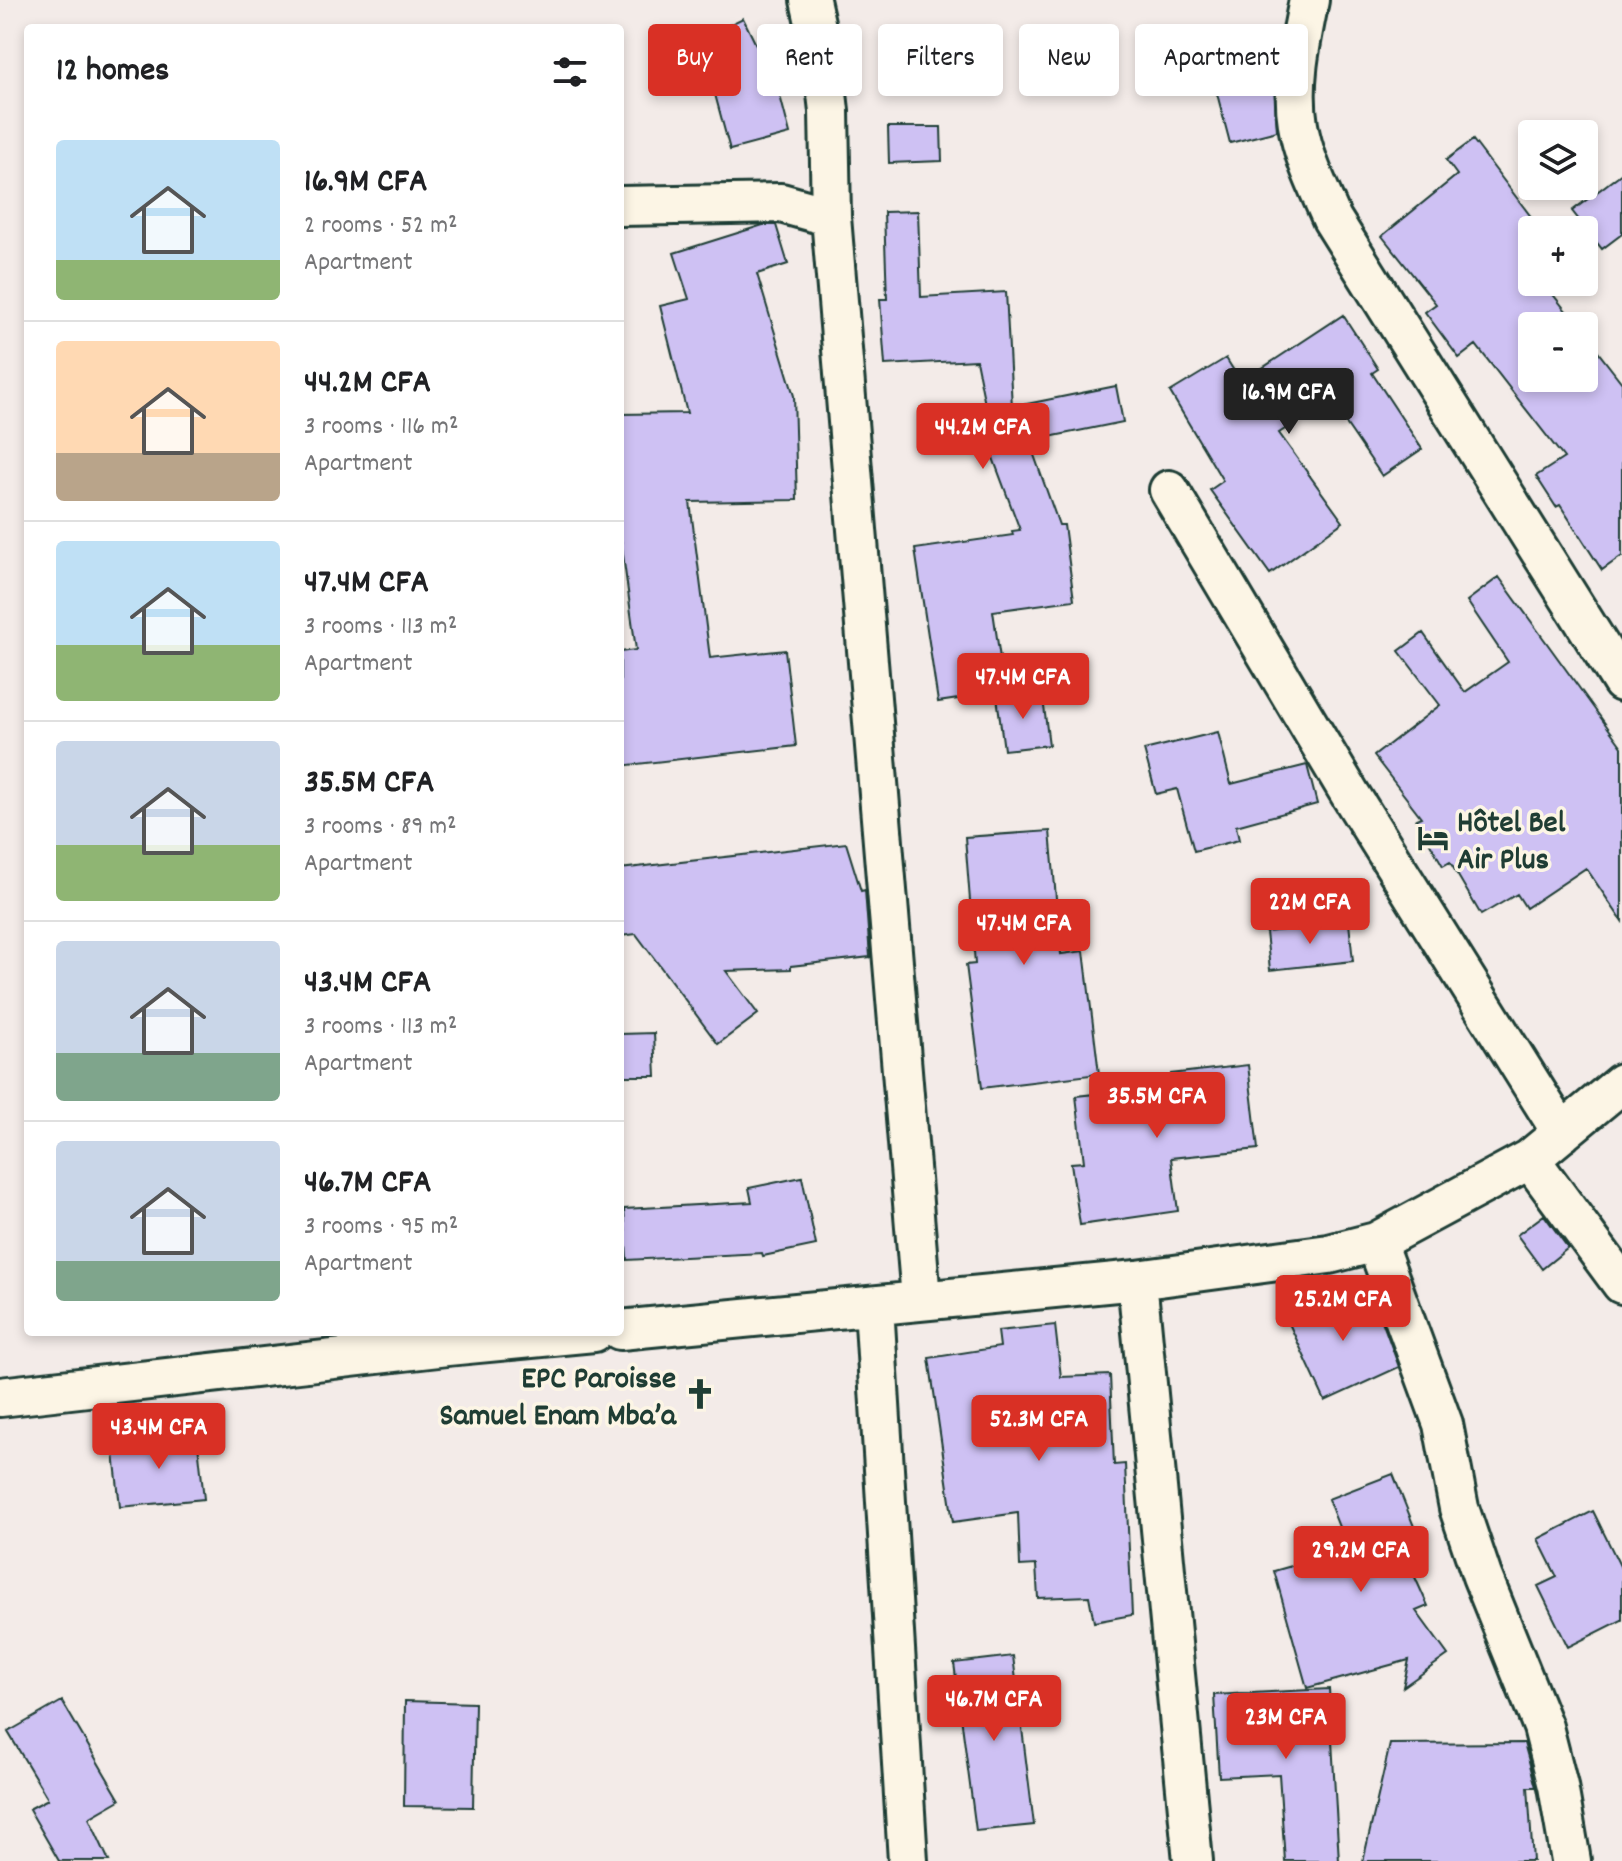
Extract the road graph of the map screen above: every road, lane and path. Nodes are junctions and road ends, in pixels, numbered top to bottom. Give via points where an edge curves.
1 (810, 0) edge
2 (1309, 0) edge
3 (624, 206) edge
4 (831, 217) junction
5 (1169, 490) dead end
6 (1622, 682) edge
7 (1622, 1083) edge
8 (1562, 1133) junction
9 (1530, 1159) junction
10 (1376, 1242) junction
11 (1137, 1280) junction
12 (1622, 1284) edge
13 (921, 1299) junction
14 (874, 1306) junction
15 (624, 1330) edge
16 (509, 1336) edge
17 (446, 1339) edge
18 (0, 1397) edge
19 (908, 1861) edge
20 (1193, 1861) edge
21 (1571, 1861) edge

1 - 4 street via 829,111
2 - 6 street via 1297,63 1298,124 1332,219
3 - 4 street via 781,203
4 - 13 street
5 - 8 street via 1350,794
7 - 8 street
8 - 9 street
9 - 10 street
9 - 12 street
10 - 11 street via 1329,1254
10 - 21 street via 1443,1424 1459,1508 1482,1576 1543,1727
11 - 13 street
11 - 20 street
13 - 14 street
14 - 15 street
14 - 19 street
16 - 17 street
17 - 18 street

